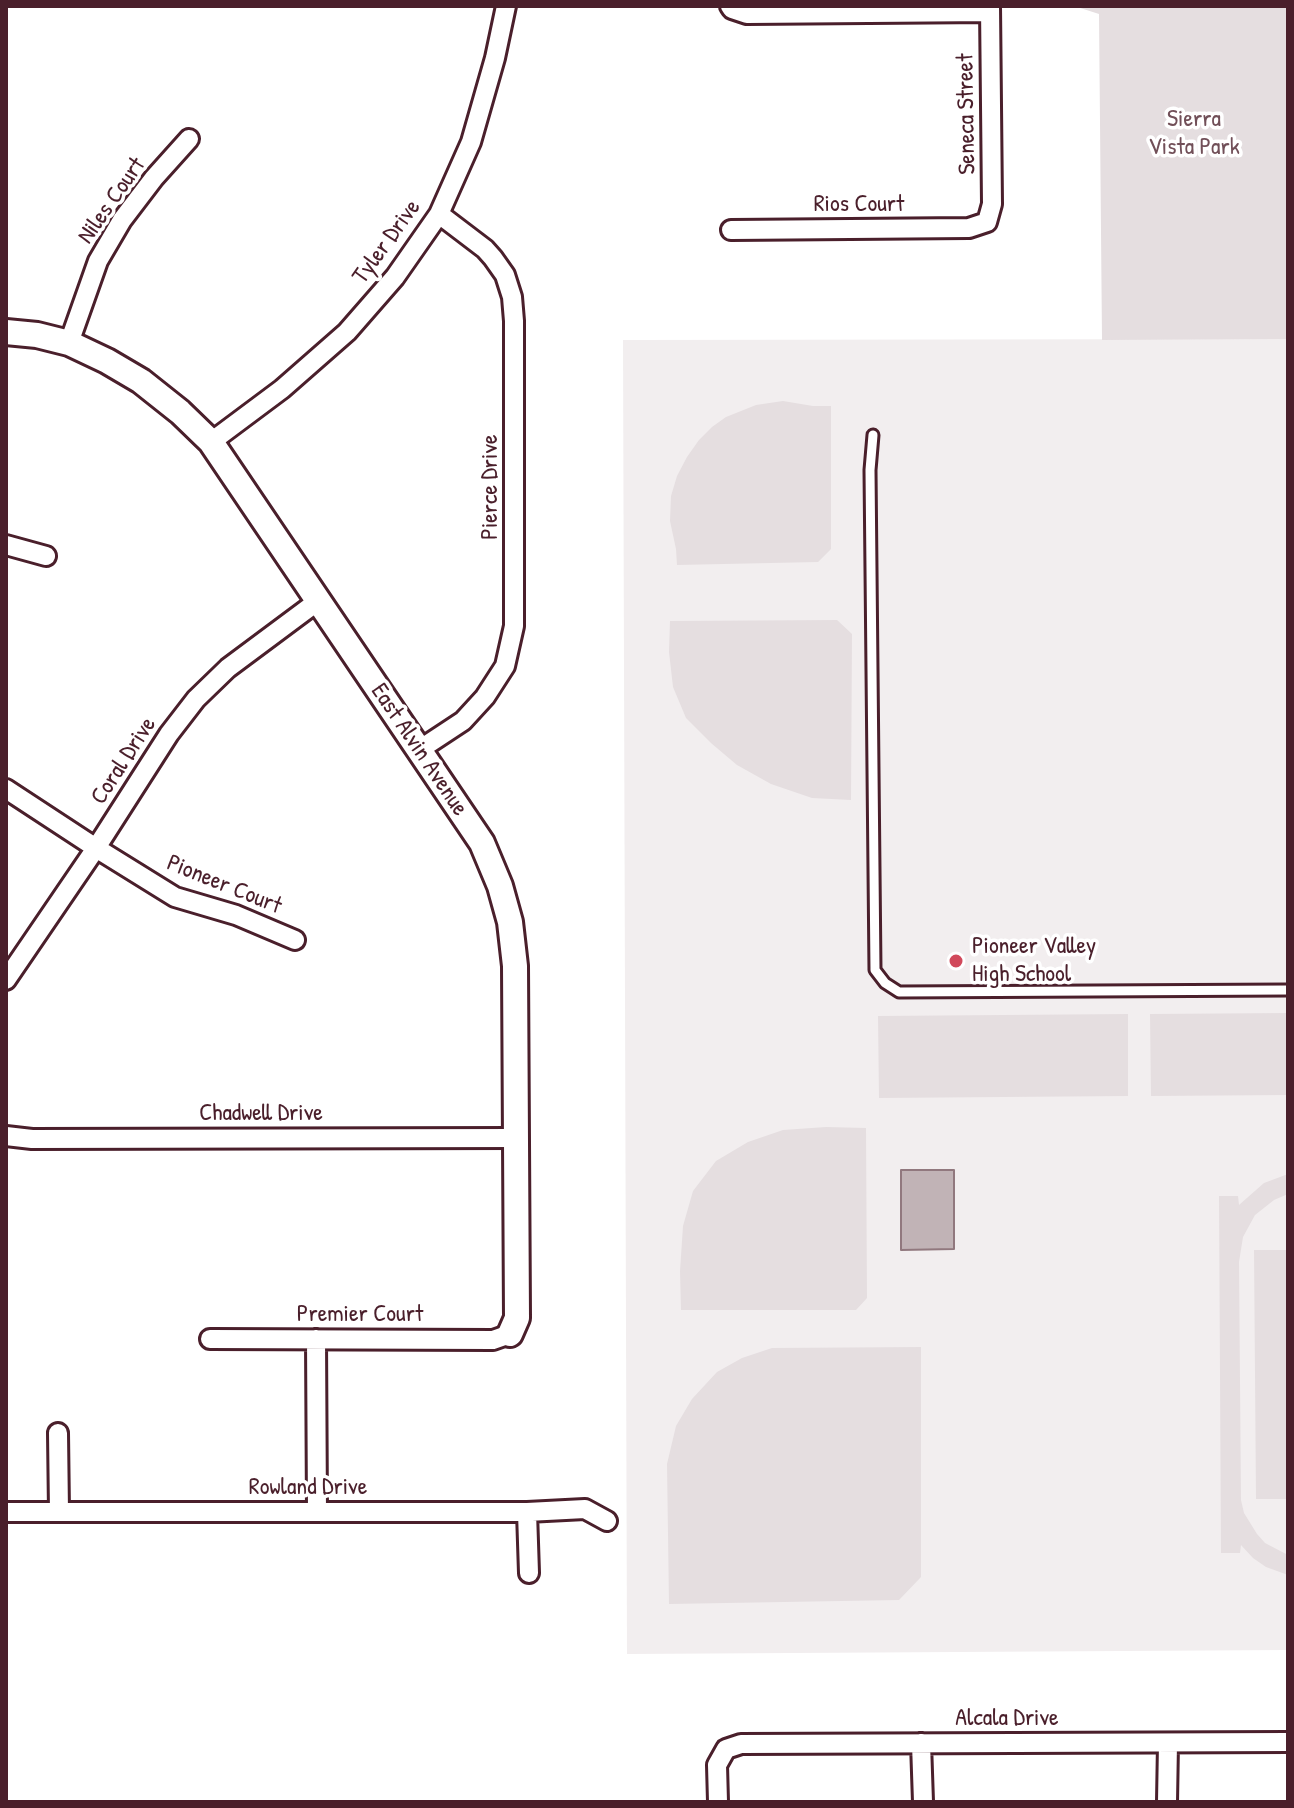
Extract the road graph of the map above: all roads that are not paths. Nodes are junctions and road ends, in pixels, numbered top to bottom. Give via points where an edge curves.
1 (506, 6) edge
2 (730, 6) edge
3 (990, 9) edge
4 (189, 139) dead end
5 (439, 214) junction
6 (987, 222) joint
7 (731, 230) dead end
8 (6, 332) edge
9 (69, 343) junction
10 (873, 435) dead end
11 (211, 442) junction
12 (6, 545) edge
13 (46, 556) dead end
14 (318, 601) junction
15 (419, 750) junction
16 (6, 789) edge
17 (96, 848) junction
18 (295, 940) dead end
19 (6, 980) edge
20 (1288, 990) edge
21 (6, 1136) edge
22 (515, 1138) junction
23 (510, 1334) joint
24 (210, 1339) dead end
25 (316, 1339) junction
26 (58, 1433) dead end
27 (6, 1512) edge
28 (59, 1512) junction
29 (317, 1512) junction
30 (527, 1512) junction
31 (607, 1521) dead end
32 (529, 1573) dead end
33 (1288, 1742) edge
34 (921, 1743) junction
35 (1168, 1743) junction
36 (718, 1802) edge
37 (923, 1802) edge
38 (1167, 1802) edge

1 - 5 street, Tyler Drive via 471,142
2 - 3 street via 747,14
3 - 6 street, Seneca Street via 992,204
4 - 9 street, Niles Court via 122,220 98,261
5 - 11 street, Tyler Drive via 395,277 347,332
5 - 15 street, Pierce Drive via 493,258 512,297 514,626 505,666 485,697 463,721
6 - 7 street, Rios Court via 969,228
8 - 9 street, East Alvin Avenue
9 - 11 street, East Alvin Avenue via 141,381
10 - 20 lane via 875,970 899,992
11 - 14 street, East Alvin Avenue
12 - 13 street
14 - 15 street, East Alvin Avenue
14 - 17 street, Coral Drive via 228,668 196,699
15 - 22 street, East Alvin Avenue via 482,843 510,922
16 - 17 street, Pioneer Court
17 - 18 street, Pioneer Court via 175,897
17 - 19 street, Coral Drive
21 - 22 street, Chadwell Drive
22 - 23 street, East Alvin Avenue via 517,1318
23 - 25 street, Premier Court via 493,1340
24 - 25 street, Premier Court
25 - 29 street
26 - 28 street
27 - 28 street, Rowland Drive
28 - 29 street, Rowland Drive
29 - 30 street, Rowland Drive
30 - 31 street, Rowland Drive via 585,1509
30 - 32 street
33 - 35 street, Alcala Drive
34 - 35 street, Alcala Drive
34 - 36 street, Alcala Drive via 741,1744 726,1749 717,1765
34 - 37 street
35 - 38 street

